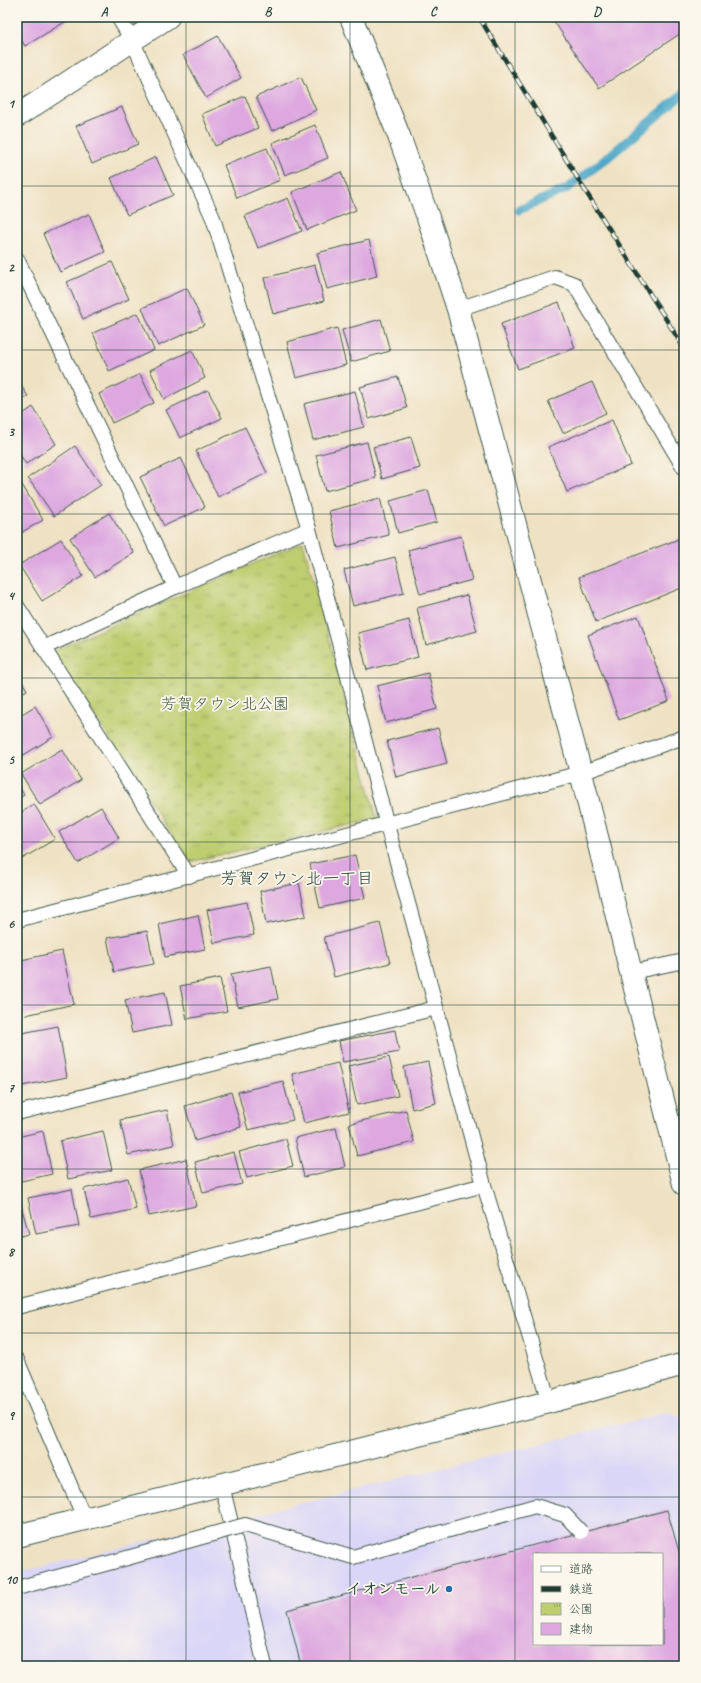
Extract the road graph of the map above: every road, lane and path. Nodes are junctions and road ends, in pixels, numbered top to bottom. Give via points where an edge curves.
1 (118, 17) edge
2 (168, 17) edge
3 (351, 17) edge
4 (132, 40) junction
5 (17, 116) edge
6 (17, 259) edge
7 (458, 309) junction
8 (684, 468) edge
9 (310, 529) junction
10 (175, 587) junction
11 (17, 606) edge
12 (43, 648) junction
13 (684, 737) edge
14 (581, 773) junction
15 (387, 825) junction
16 (189, 876) junction
17 (17, 920) edge
18 (684, 961) edge
19 (632, 972) junction
20 (436, 1008) junction
21 (17, 1113) edge
22 (684, 1184) edge
23 (484, 1185) junction
24 (17, 1307) edge
25 (17, 1360) edge
26 (684, 1364) edge
27 (549, 1402) junction
28 (222, 1485) junction
29 (85, 1520) junction
30 (581, 1532) dead end
31 (17, 1536) edge
32 (17, 1588) edge
33 (265, 1666) edge

1 - 4 lane
2 - 4 street
3 - 7 street via 399,136
4 - 5 street
4 - 9 lane via 213,218
6 - 10 lane
7 - 8 lane via 555,277 574,284
7 - 14 street
9 - 10 lane
9 - 15 lane
10 - 12 lane
11 - 12 lane
12 - 16 lane
13 - 14 lane
14 - 15 lane
14 - 19 street
15 - 16 lane
15 - 20 lane
16 - 17 lane
18 - 19 lane
19 - 22 street
20 - 21 lane
20 - 23 lane
23 - 24 lane
23 - 27 lane
25 - 29 lane
26 - 27 street
27 - 28 street
28 - 29 street
28 - 33 lane
29 - 31 street
30 - 32 lane, bridge via 564,1515 535,1506 353,1557 245,1525

